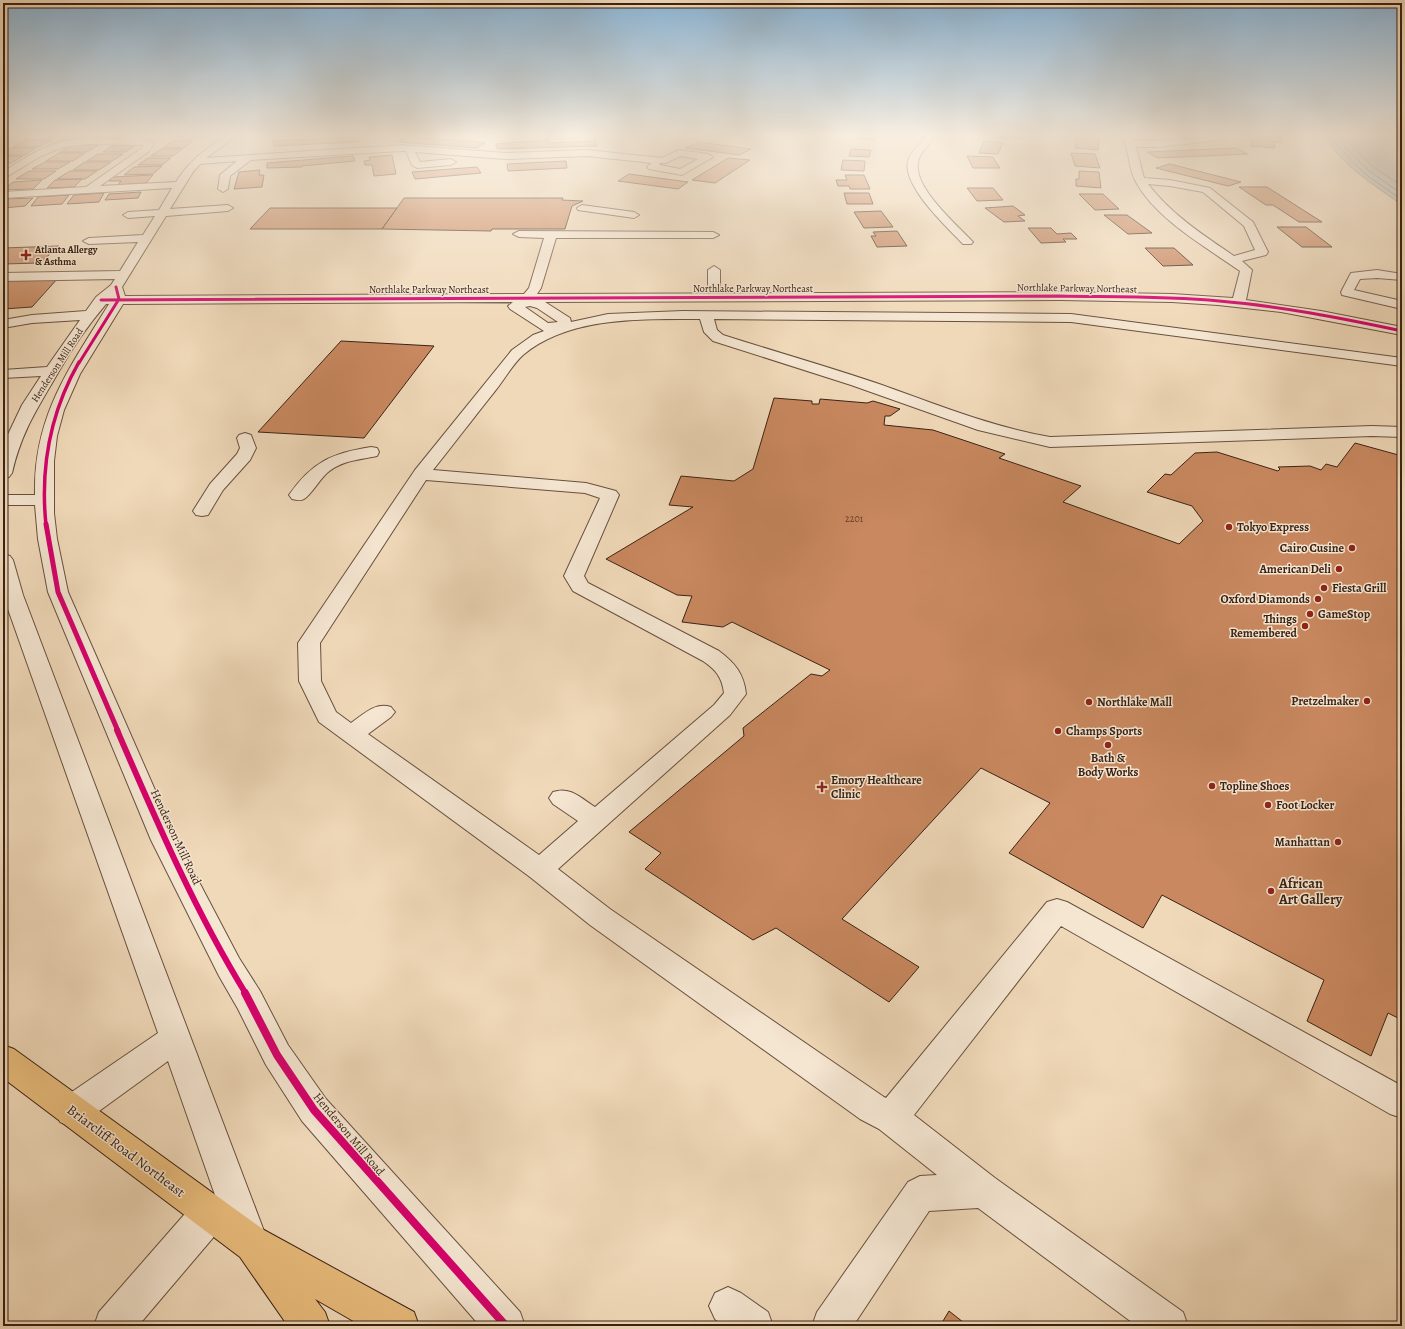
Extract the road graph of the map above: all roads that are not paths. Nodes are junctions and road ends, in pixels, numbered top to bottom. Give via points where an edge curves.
1 (172, 198) edge
2 (928, 198) edge
3 (1155, 198) edge
4 (1216, 198) edge
5 (228, 208) dead end
6 (582, 208) dead end
7 (163, 213) junction
8 (128, 215) dead end
9 (634, 215) dead end
10 (518, 234) dead end
11 (551, 234) junction
12 (713, 234) dead end
13 (148, 238) junction
14 (89, 241) dead end
15 (968, 242) dead end
16 (1234, 260) junction
17 (714, 270) dead end
18 (1402, 274) edge
19 (3, 277) edge
20 (122, 287) junction
21 (164, 287) dead end
22 (714, 288) junction
23 (530, 296) junction
24 (1240, 298) junction
25 (101, 300) joint
26 (1402, 305) edge
27 (90, 315) junction
28 (706, 315) junction
29 (1402, 320) edge
30 (3, 324) edge
31 (563, 326) junction
32 (1402, 331) edge
33 (1402, 362) edge
34 (52, 371) junction
35 (3, 374) edge
36 (1402, 432) edge
37 (245, 438) dead end
38 (371, 452) dead end
39 (3, 473) edge
40 (422, 474) junction
41 (298, 495) dead end
42 (3, 500) edge
43 (43, 500) junction
44 (202, 511) dead end
45 (3, 560) edge
46 (7, 584) edge
47 (11, 611) edge
48 (383, 712) dead end
49 (352, 734) junction
50 (562, 798) dead end
51 (596, 820) junction
52 (540, 870) junction
53 (176, 1038) junction
54 (3, 1059) edge
55 (1402, 1103) edge
56 (72, 1111) junction
57 (891, 1118) junction
58 (983, 1190) junction
59 (210, 1213) junction
60 (251, 1243) junction
61 (113, 1326) edge
62 (311, 1326) edge
63 (400, 1326) edge
64 (506, 1326) edge
65 (831, 1326) edge
66 (1169, 1326) edge

1 - 7 street, Henderson Mill Road
2 - 15 street
3 - 16 street via 1172,216
4 - 16 street via 1249,224 1262,252
5 - 7 street
6 - 9 street
7 - 8 street
7 - 13 street, Henderson Mill Road
10 - 11 street
11 - 12 street
11 - 23 street
13 - 14 street
13 - 20 street, Henderson Mill Road
16 - 24 street via 1246,270
17 - 22 street
18 - 26 street via 1355,276 1346,292
19 - 20 street
20 - 23 street, Northlake Parkway Northeast
20 - 25 street, Northlake Parkway Northeast
20 - 43 street, Henderson Mill Road via 67,384 52,423 46,456
21 - 23 street, Northlake Parkway Northeast
22 - 23 street, Northlake Parkway Northeast
22 - 24 street, Northlake Parkway Northeast via 1174,289
23 - 24 street, Northlake Parkway Northeast
23 - 31 street via 515,306 545,327
24 - 29 street, Northlake Parkway Northeast
24 - 32 street, Northlake Parkway Northeast
25 - 27 street, Henderson Mill Road
27 - 30 street
27 - 34 street, Henderson Mill Road
28 - 31 street via 608,318
28 - 33 street via 1071,318
28 - 36 street via 712,332 718,338 1028,439 1057,442 1372,430
31 - 40 street via 538,338 517,353
34 - 35 street
34 - 39 street, Henderson Mill Road via 20,426
37 - 44 street via 248,448 244,456 216,488
38 - 41 street via 341,456 330,462 310,479
40 - 49 street via 310,643 310,681 327,717
40 - 51 street via 586,488 610,495 574,576 580,587 711,656 726,667 734,680 735,694 722,710
42 - 43 street
43 - 64 street, Henderson Mill Road via 48,549 58,592 164,840 277,1055 314,1110
45 - 46 street
46 - 47 street
47 - 53 street
48 - 49 street
49 - 52 street
50 - 51 street
51 - 52 street
52 - 57 street via 600,917 872,1108
53 - 56 street
53 - 60 street
54 - 56 main road, Briarcliff Road Northeast
55 - 57 street via 1057,910
56 - 59 main road, Briarcliff Road Northeast
57 - 58 street
58 - 65 street via 920,1194
58 - 66 street
59 - 60 main road, Briarcliff Road Northeast
59 - 61 street
60 - 62 main road, Briarcliff Road Northeast
60 - 63 main road, Briarcliff Road Northeast

